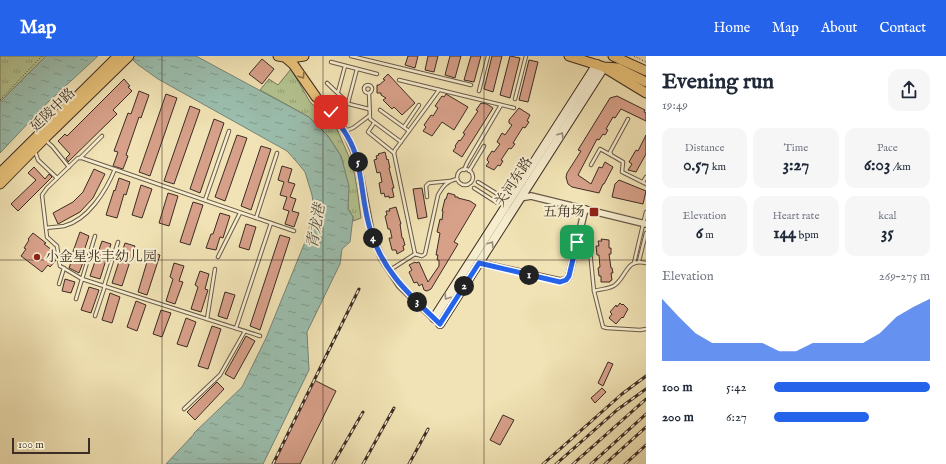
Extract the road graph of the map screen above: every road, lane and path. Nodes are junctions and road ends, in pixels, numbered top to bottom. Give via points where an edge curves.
1 (42, 56) edge
2 (122, 56) edge
3 (304, 56) edge
4 (351, 56) edge
5 (488, 56) edge
6 (526, 56) edge
7 (569, 56) edge
8 (603, 56) edge
9 (614, 56) edge
10 (634, 56) edge
11 (281, 57) edge
12 (331, 62) dead end
13 (646, 62) edge
14 (345, 66) junction
15 (601, 66) junction
16 (646, 66) edge
17 (357, 69) junction
18 (646, 71) edge
19 (377, 74) dead end
20 (399, 80) dead end
21 (646, 82) edge
22 (327, 83) dead end
23 (471, 85) dead end
24 (439, 90) junction
25 (479, 91) dead end
26 (337, 93) junction
27 (369, 93) dead end
28 (646, 93) edge
29 (316, 97) joint
30 (515, 99) dead end
31 (0, 100) edge
32 (348, 103) junction
33 (419, 105) dead end
34 (501, 105) junction
35 (514, 108) dead end
36 (369, 109) junction
37 (380, 110) dead end
38 (369, 116) junction
39 (628, 119) dead end
40 (374, 123) junction
41 (404, 127) junction
42 (229, 131) dead end
43 (345, 131) junction
44 (409, 131) junction
45 (102, 136) dead end
46 (40, 137) junction
47 (401, 142) junction
48 (484, 146) dead end
49 (34, 148) junction
50 (277, 153) dead end
51 (394, 153) junction
52 (611, 155) junction
53 (80, 158) junction
54 (591, 165) dead end
55 (68, 167) junction
56 (114, 170) junction
57 (464, 170) junction
58 (469, 171) junction
59 (0, 173) edge
60 (472, 177) junction
61 (646, 177) edge
62 (57, 178) junction
63 (457, 179) junction
64 (450, 181) junction
65 (645, 183) edge
66 (0, 184) edge
67 (471, 186) junction
68 (427, 197) dead end
69 (522, 197) junction
70 (205, 200) junction
71 (510, 202) junction
72 (585, 209) junction
73 (240, 212) junction
74 (646, 212) edge
75 (256, 218) junction
76 (271, 223) junction
77 (644, 224) edge
78 (46, 228) junction
79 (294, 231) dead end
80 (646, 233) edge
81 (95, 236) dead end
82 (118, 242) dead end
83 (590, 251) dead end
84 (415, 254) junction
85 (218, 257) dead end
86 (639, 262) junction
87 (479, 263) junction
88 (634, 263) junction
89 (646, 263) edge
90 (64, 268) junction
91 (215, 268) dead end
92 (390, 270) junction
93 (82, 279) junction
94 (59, 284) dead end
95 (105, 286) junction
96 (594, 290) junction
97 (76, 299) dead end
98 (95, 316) dead end
99 (207, 319) junction
100 (437, 321) junction
101 (236, 328) junction
102 (646, 329) edge
103 (244, 331) junction
104 (260, 336) dead end
105 (184, 410) dead end

1 - 31 path
2 - 46 main road, 延陵中路
3 - 11 main road
4 - 23 lane
5 - 25 lane
6 - 30 lane
7 - 15 main road
8 - 15 main road, 关河东路
9 - 15 main road, 关河东路
9 - 16 main road
9 - 18 main road
10 - 13 path
11 -> 29 main road via 293,64
12 - 14 lane
14 - 17 lane
14 - 26 lane
15 - 21 main road via 618,68
15 - 28 main road
69 -> 15 main road, 关河东路
15 - 71 main road, 关河东路
17 - 19 lane
17 - 32 lane
20 - 24 lane
22 - 26 lane
24 - 34 lane
24 - 44 lane
26 - 32 lane
27 - 36 lane
29 - 43 street
32 - 36 lane
33 - 41 lane
34 - 35 lane
34 - 57 lane
36 - 38 lane
37 - 41 lane
38 - 40 lane
38 - 43 lane
39 - 52 lane via 610,152
40 - 47 lane
40 - 51 lane via 368,132
41 - 44 lane
42 - 70 lane
43 - 92 street via 357,159 371,232 382,259
44 - 47 lane
45 - 53 lane
46 - 49 main road, 延陵中路
46 - 55 lane via 52,146
46 - 59 main road, 延陵中路
47 - 51 lane
48 - 58 lane
49 - 62 lane via 38,160
49 - 66 main road, 延陵中路
50 - 75 lane
51 - 84 lane
52 - 54 lane via 600,149
52 - 65 lane via 623,162 622,172
53 - 55 lane
53 - 56 lane
55 - 62 lane
56 - 70 lane
56 - 78 lane via 97,201 83,216 65,226
57 - 58 lane
57 - 63 lane
58 - 60 lane
60 - 67 lane
60 - 71 lane
61 - 65 lane
62 - 78 lane via 42,195
63 - 64 lane
63 - 67 lane via 462,184
64 - 68 lane via 429,183 426,186
64 - 84 lane via 438,194 426,254
67 - 71 lane via 499,204
69 - 71 street
69 - 72 street via 531,196
87 -> 69 main road, 关河东路
70 - 73 lane
71 -> 100 main road, 关河东路
72 - 77 street
72 - 87 street via 566,280 560,282
73 - 75 lane
73 - 85 lane
74 - 77 lane
75 - 76 lane
76 - 79 lane
76 - 101 lane
77 - 88 lane
78 - 90 lane via 47,237 57,246 60,266
80 - 86 lane
81 - 93 lane
82 - 95 lane
83 - 96 lane
84 - 92 lane
86 - 88 lane
86 - 89 lane
87 - 100 main road, 关河东路
88 - 96 lane via 616,285
90 - 93 lane
90 - 94 lane
91 - 99 lane
92 - 100 street via 400,286
93 - 95 lane
93 - 97 lane
95 - 98 lane
95 - 99 lane
96 - 102 lane via 603,327
99 - 101 lane
101 - 103 lane
103 - 104 lane
103 - 105 lane via 220,375

